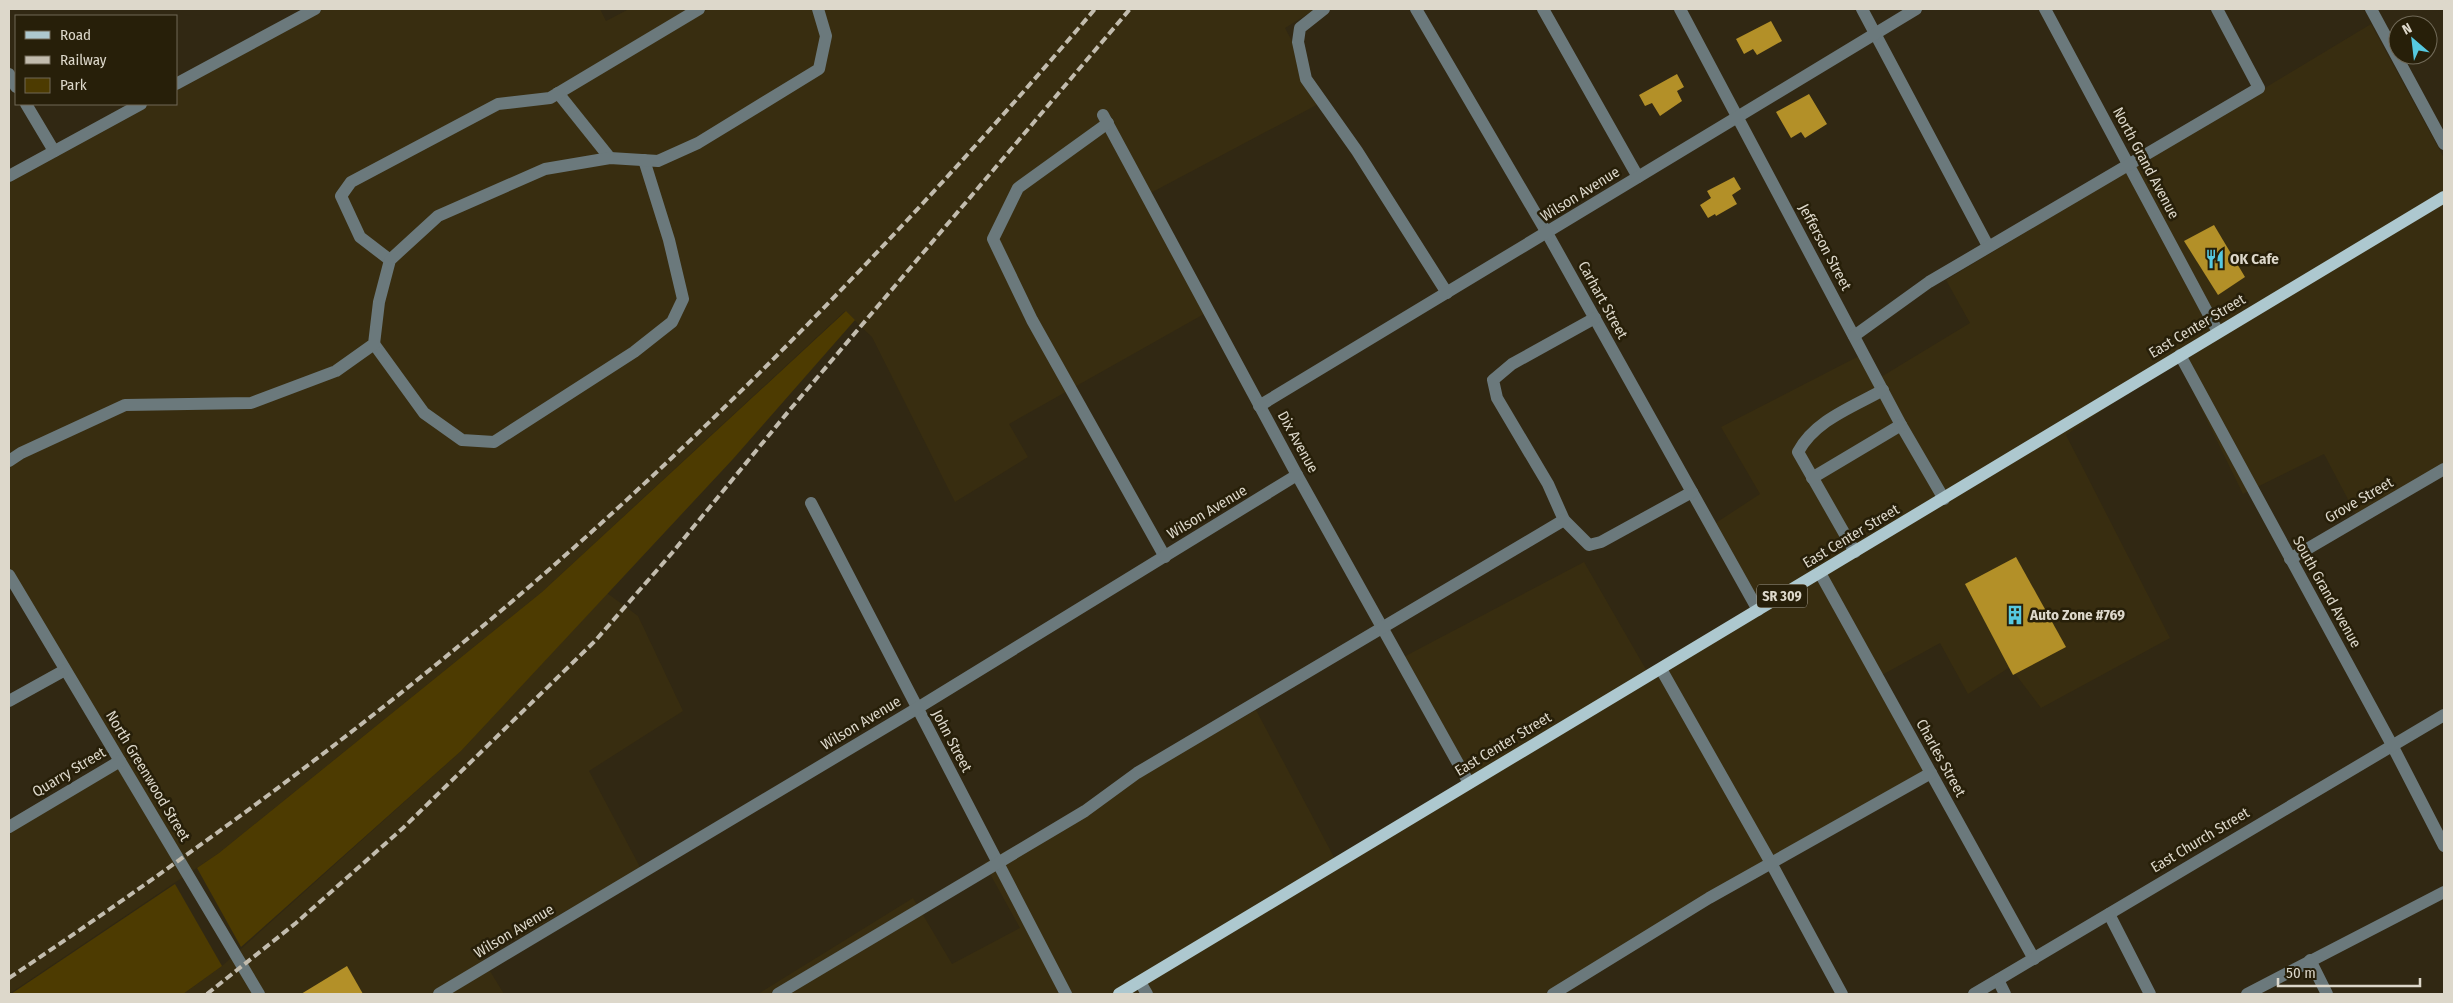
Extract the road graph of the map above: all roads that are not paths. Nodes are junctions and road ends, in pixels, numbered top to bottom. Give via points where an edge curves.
1 (315, 9) edge
2 (699, 9) edge
3 (818, 9) edge
4 (1324, 9) edge
5 (1416, 9) edge
6 (1543, 9) edge
7 (1680, 9) edge
8 (1862, 9) edge
9 (1916, 9) edge
10 (2045, 9) edge
11 (2217, 9) edge
12 (2370, 9) edge
13 (1875, 33) junction
14 (178, 83) edge
15 (558, 93) junction
16 (27, 105) edge
17 (139, 105) edge
18 (1737, 116) junction
19 (2444, 144) edge
20 (54, 151) junction
21 (610, 158) junction
22 (644, 160) junction
23 (2129, 165) junction
24 (9, 176) edge
25 (1638, 177) junction
26 (2444, 198) edge
27 (1547, 233) junction
28 (1988, 246) junction
29 (390, 260) junction
30 (1447, 294) junction
31 (1594, 318) junction
32 (2218, 332) junction
33 (1854, 336) junction
34 (374, 344) junction
35 (2180, 355) junction
36 (1883, 390) junction
37 (1260, 406) junction
38 (1902, 425) junction
39 (9, 461) edge
40 (2444, 469) edge
41 (1297, 475) junction
42 (1812, 478) junction
43 (1692, 492) junction
44 (1944, 499) junction
45 (811, 503) dead end
46 (1564, 520) junction
47 (1855, 552) junction
48 (1165, 557) junction
49 (2290, 559) junction
50 (1820, 572) junction
51 (9, 575) edge
52 (1758, 610) junction
53 (1383, 629) junction
54 (1661, 669) junction
55 (65, 670) junction
56 (9, 701) edge
57 (916, 709) junction
58 (2444, 715) edge
59 (2392, 744) junction
60 (120, 761) junction
61 (1931, 773) junction
62 (1469, 783) junction
63 (9, 827) edge
64 (2444, 846) edge
65 (997, 862) junction
66 (1771, 863) junction
67 (2444, 892) edge
68 (2109, 914) junction
69 (2034, 959) junction
70 (2310, 960) junction
71 (1998, 980) junction
72 (1140, 982) junction
73 (445, 993) edge
74 (259, 994) edge
75 (778, 994) edge
76 (1066, 994) edge
77 (1119, 994) edge
78 (1147, 994) edge
79 (1553, 994) edge
80 (1842, 994) edge
81 (1974, 994) edge
82 (2005, 994) edge
83 (2150, 994) edge
84 (2247, 994) edge
85 (2327, 994) edge

1 - 14 street
2 - 15 street
3 - 22 street via 826,36 819,69 698,143 658,161
4 - 30 street via 1300,28 1298,42 1306,79 1357,151
5 - 27 street, Carhart Street
6 - 25 street
7 - 18 street, Jefferson Street
8 - 13 street
9 - 13 street, Wilson Avenue
10 - 23 street, North Grand Avenue
11 - 23 street via 2259,88
12 - 19 street
13 - 18 street, Wilson Avenue
13 - 28 street
15 - 21 street
15 - 29 street via 550,98 498,104 351,182 342,196 360,237
16 - 20 street
17 - 20 street
18 - 25 street, Wilson Avenue
18 - 33 street, Jefferson Street
20 - 24 street
21 - 22 street
21 - 29 street via 546,169 438,216
22 - 34 street via 669,240 682,299 672,322 634,352 494,442 462,440 424,413
23 - 28 street
23 - 32 street, North Grand Avenue
25 - 27 street, Wilson Avenue
26 - 32 main road, East Center Street / SR 309
27 - 30 street, Wilson Avenue
27 - 31 street, Carhart Street
28 - 33 street via 1929,282
29 - 34 street via 379,302
30 - 37 street, Wilson Avenue
31 - 43 street, Carhart Street
31 - 46 street via 1512,364 1493,380 1497,398 1548,484
32 - 35 main road, East Center Street / SR 309
33 - 36 street, Jefferson Street
34 - 39 street via 336,371 252,403 125,405
35 - 44 main road, East Center Street / SR 309
35 - 49 street, South Grand Avenue
36 - 38 street, Jefferson Street
36 - 42 street via 1816,427 1804,439 1798,452
37 - 41 street, Dix Avenue
37 - 48 street, Dix Avenue via 1106,119 1018,188 993,239 1032,320
38 - 42 street
38 - 44 street, Jefferson Street
40 - 49 street, Grove Street
41 - 48 street, Wilson Avenue
41 - 53 street, Dix Avenue
42 - 47 street
43 - 46 street via 1601,542 1589,545
43 - 52 street, Carhart Street
44 - 47 main road, East Center Street / SR 309
45 - 57 street, John Street
46 - 53 street
47 - 50 main road, East Center Street / SR 309
48 - 57 street, Wilson Avenue
49 - 59 street, South Grand Avenue
50 - 52 main road, East Center Street / SR 309
50 - 61 street, Charles Street
51 - 55 street, North Greenwood Street
52 - 54 main road, East Center Street / SR 309
53 - 62 street, Dix Avenue
53 - 65 street via 1137,773 1085,811
54 - 62 main road, East Center Street / SR 309
54 - 66 street
55 - 56 street
55 - 60 street, North Greenwood Street
57 - 65 street, John Street
57 - 73 street, Wilson Avenue
58 - 59 street, East Church Street
59 - 64 street, South Grand Avenue
59 - 68 street, East Church Street
60 - 63 street, Quarry Street
60 - 74 street, North Greenwood Street
61 - 66 street
61 - 69 street, Charles Street
62 - 72 main road, East Center Street / SR 309
65 - 75 street
65 - 76 street, John Street
66 - 79 street
66 - 80 street
67 - 70 street
68 - 69 street, East Church Street
68 - 83 street
69 - 71 street, East Church Street
70 - 84 street
70 - 85 street
71 - 81 street, East Church Street
71 - 82 street
72 - 77 main road, East Center Street / SR 309
72 - 78 street

